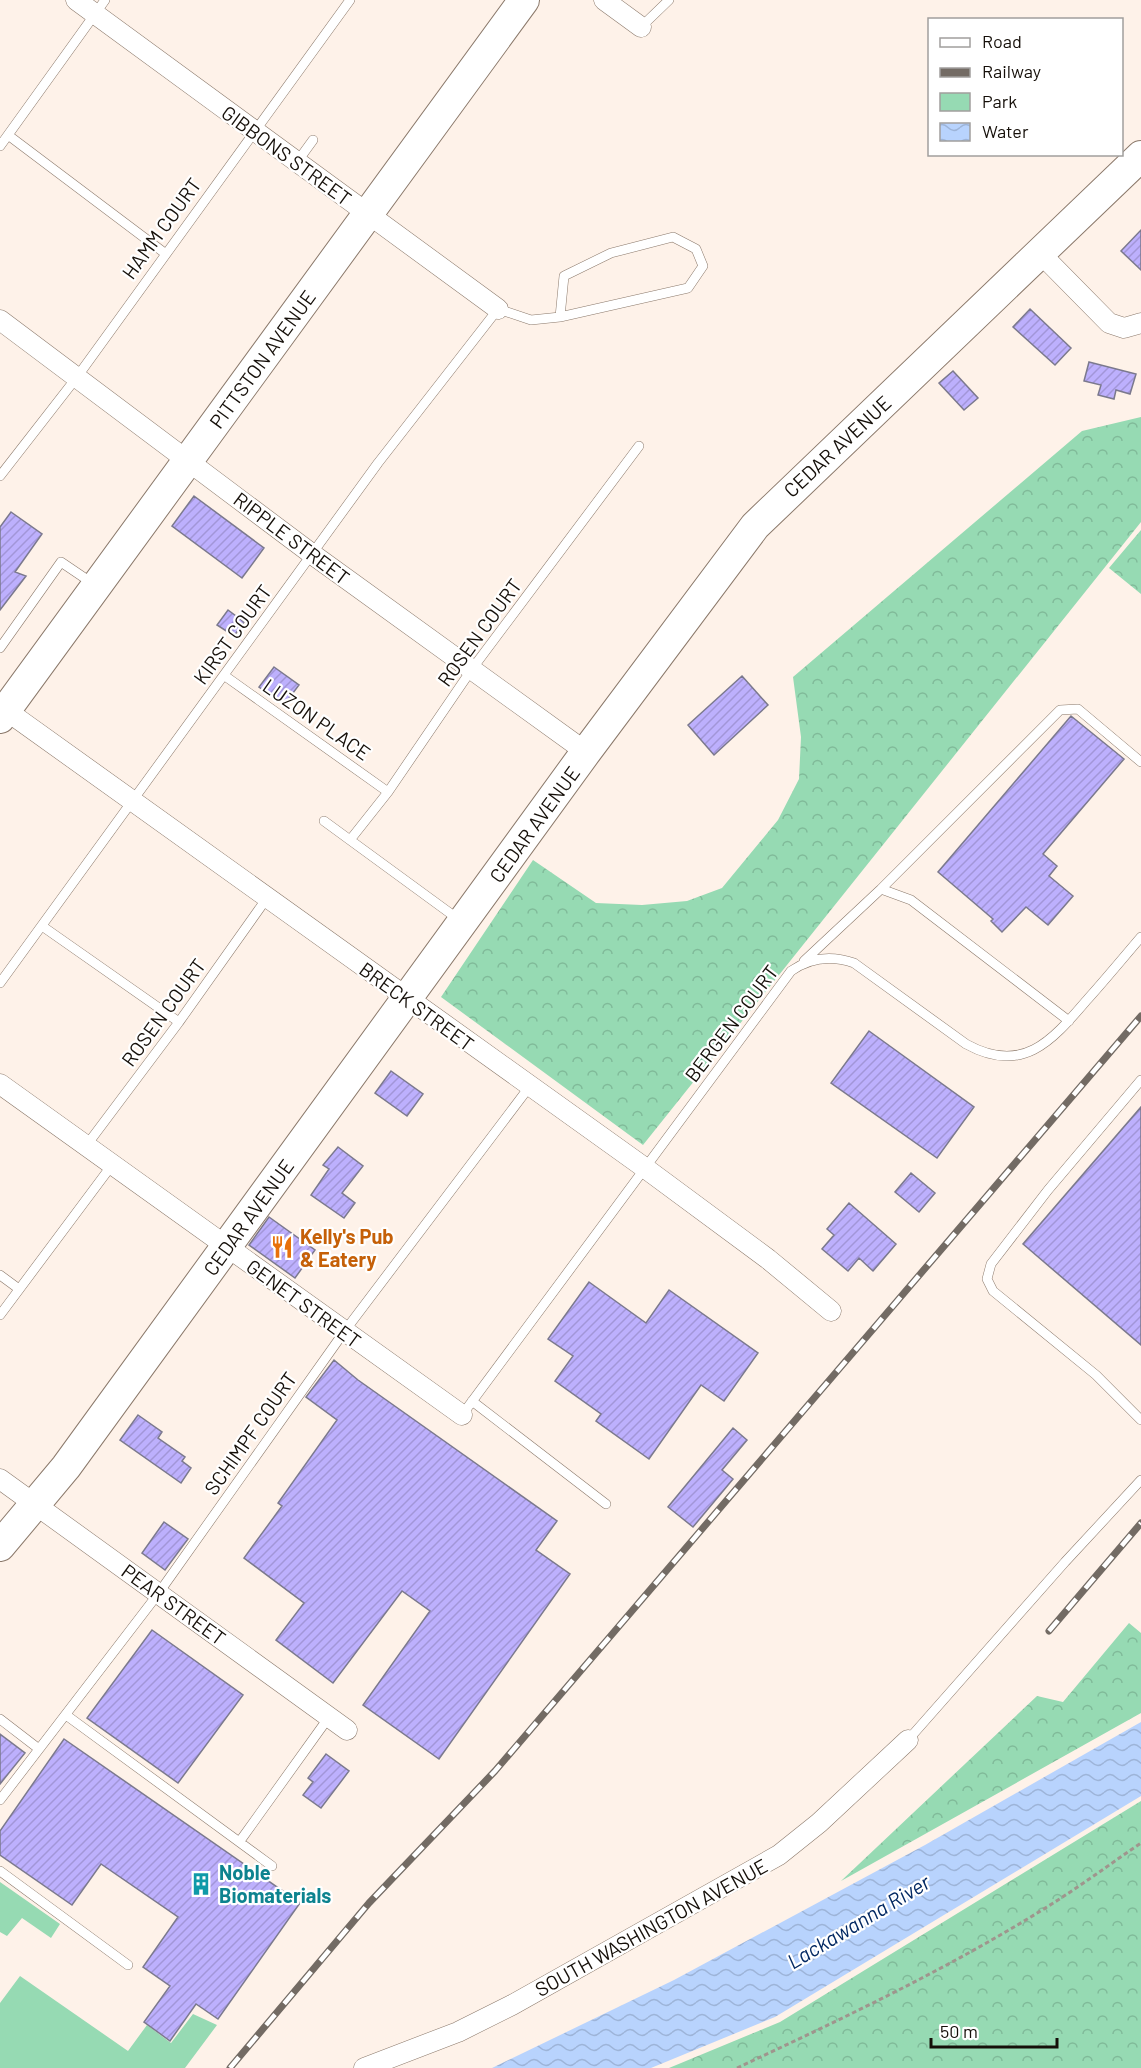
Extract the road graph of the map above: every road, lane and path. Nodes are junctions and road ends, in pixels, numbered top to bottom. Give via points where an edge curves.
1 (76, 0) edge
2 (524, 0) edge
3 (604, 0) edge
4 (669, 0) edge
5 (346, 2) edge
6 (100, 7) edge
7 (641, 27) joint
8 (253, 130) junction
9 (8, 135) junction
10 (313, 140) dead end
11 (0, 146) edge
12 (1141, 156) edge
13 (297, 162) junction
14 (368, 214) junction
15 (1040, 253) junction
16 (166, 254) junction
17 (498, 309) junction
18 (560, 316) junction
19 (0, 320) edge
20 (1141, 324) edge
21 (77, 377) junction
22 (639, 446) dead end
23 (188, 460) junction
24 (0, 476) edge
25 (312, 554) junction
26 (96, 586) junction
27 (0, 648) edge
28 (472, 669) junction
29 (225, 676) junction
30 (2, 711) edge
31 (586, 752) junction
32 (1141, 762) edge
33 (388, 792) junction
34 (131, 801) junction
35 (324, 821) dead end
36 (350, 840) junction
37 (881, 889) junction
38 (267, 898) junction
39 (462, 922) junction
40 (42, 926) junction
41 (1141, 937) edge
42 (804, 962) junction
43 (0, 983) edge
44 (407, 999) junction
45 (1069, 1021) junction
46 (179, 1022) junction
47 (1141, 1080) edge
48 (0, 1084) edge
49 (530, 1086) junction
50 (86, 1146) junction
51 (112, 1165) junction
52 (645, 1168) junction
53 (226, 1247) junction
54 (0, 1275) edge
55 (19, 1289) junction
56 (831, 1311) dead end
57 (0, 1315) edge
58 (344, 1332) junction
59 (467, 1408) junction
60 (1141, 1420) edge
61 (0, 1479) edge
62 (1141, 1480) edge
63 (35, 1504) junction
64 (606, 1504) dead end
65 (0, 1546) edge
66 (158, 1594) junction
67 (66, 1715) junction
68 (329, 1717) junction
69 (0, 1719) edge
70 (347, 1730) dead end
71 (908, 1740) joint
72 (39, 1749) junction
73 (0, 1800) edge
74 (240, 1841) junction
75 (1141, 1843) edge
76 (272, 1866) dead end
77 (0, 1871) edge
78 (128, 1965) dead end
79 (364, 2068) edge
80 (737, 2068) edge

1 - 6 street, GIBBONS STREET
2 - 14 main road, PITTSTON AVENUE
3 - 7 street
4 - 7 lane
5 - 8 lane, HAMM COURT
6 - 8 street, GIBBONS STREET
6 - 9 lane
8 - 13 street, GIBBONS STREET
8 - 16 lane, HAMM COURT
9 - 11 lane
9 - 16 lane
10 - 13 lane
12 - 15 main road, CEDAR AVENUE
13 - 14 street, GIBBONS STREET
14 - 17 street, GIBBONS STREET
14 - 23 main road, PITTSTON AVENUE
15 - 20 street via 1109,323 1124,328
15 - 31 main road, CEDAR AVENUE via 755,526
16 - 21 lane, HAMM COURT
17 - 18 lane via 531,320
17 - 25 lane, KIRST COURT
18 - 18 lane via 688,288 703,266 696,249 673,237 611,253 564,276
19 - 21 street, RIPPLE STREET
21 - 23 street, RIPPLE STREET
21 - 24 lane, HAMM COURT
22 - 28 lane, ROSEN COURT
23 - 25 street, RIPPLE STREET
23 - 26 main road, PITTSTON AVENUE
25 - 28 street, RIPPLE STREET
25 - 29 lane, KIRST COURT
26 - 27 lane via 62,562
26 - 30 main road, PITTSTON AVENUE
28 - 31 street, RIPPLE STREET
28 - 33 lane, ROSEN COURT
29 - 33 lane, LUZON PLACE
29 - 34 lane, KIRST COURT
30 - 34 street, BRECK STREET
31 - 39 main road, CEDAR AVENUE
32 - 37 lane via 1078,709 1060,710
33 - 36 lane, ROSEN COURT
34 - 38 street, BRECK STREET
34 - 40 lane, KIRST COURT
35 - 36 lane
36 - 39 lane
37 - 42 lane
37 - 45 lane via 911,900
38 - 44 street, BRECK STREET
38 - 46 lane, ROSEN COURT
39 - 44 main road, CEDAR AVENUE
40 - 43 lane, KIRST COURT
40 - 46 lane
41 - 45 lane, BERGEN COURT
42 - 45 lane, BERGEN COURT via 833,958 855,963 966,1044 995,1057 1037,1049
42 - 52 lane, BERGEN COURT via 780,984
44 - 49 street, BRECK STREET
44 - 53 main road, CEDAR AVENUE
46 - 50 lane, ROSEN COURT
47 - 60 lane via 1048,1190 991,1264 987,1279 993,1291 1096,1375
48 - 50 street, GENET STREET
49 - 52 street, BRECK STREET
49 - 58 lane, SCHIMPF COURT
50 - 51 street, GENET STREET
51 - 53 street, GENET STREET
51 - 55 lane
52 - 56 street, BRECK STREET via 768,1258
52 - 59 lane, BERGEN COURT
53 - 58 street, GENET STREET
53 - 63 main road, CEDAR AVENUE
54 - 55 lane
55 - 57 lane
58 - 59 street, GENET STREET
58 - 66 lane, SCHIMPF COURT
59 - 64 lane
61 - 63 street, PEAR STREET
62 - 71 lane
63 - 65 main road, CEDAR AVENUE
63 - 66 street, PEAR STREET
66 - 67 lane, SCHIMPF COURT
66 - 68 street, PEAR STREET
67 - 72 lane, SCHIMPF COURT
67 - 74 lane
68 - 70 street, PEAR STREET
68 - 74 lane
69 - 72 lane
71 - 79 street, SOUTH WASHINGTON AVENUE via 779,1855 502,2010 458,2032
72 - 73 lane, SCHIMPF COURT
74 - 76 lane
75 - 80 path via 1057,1900 945,1964
77 - 78 lane

